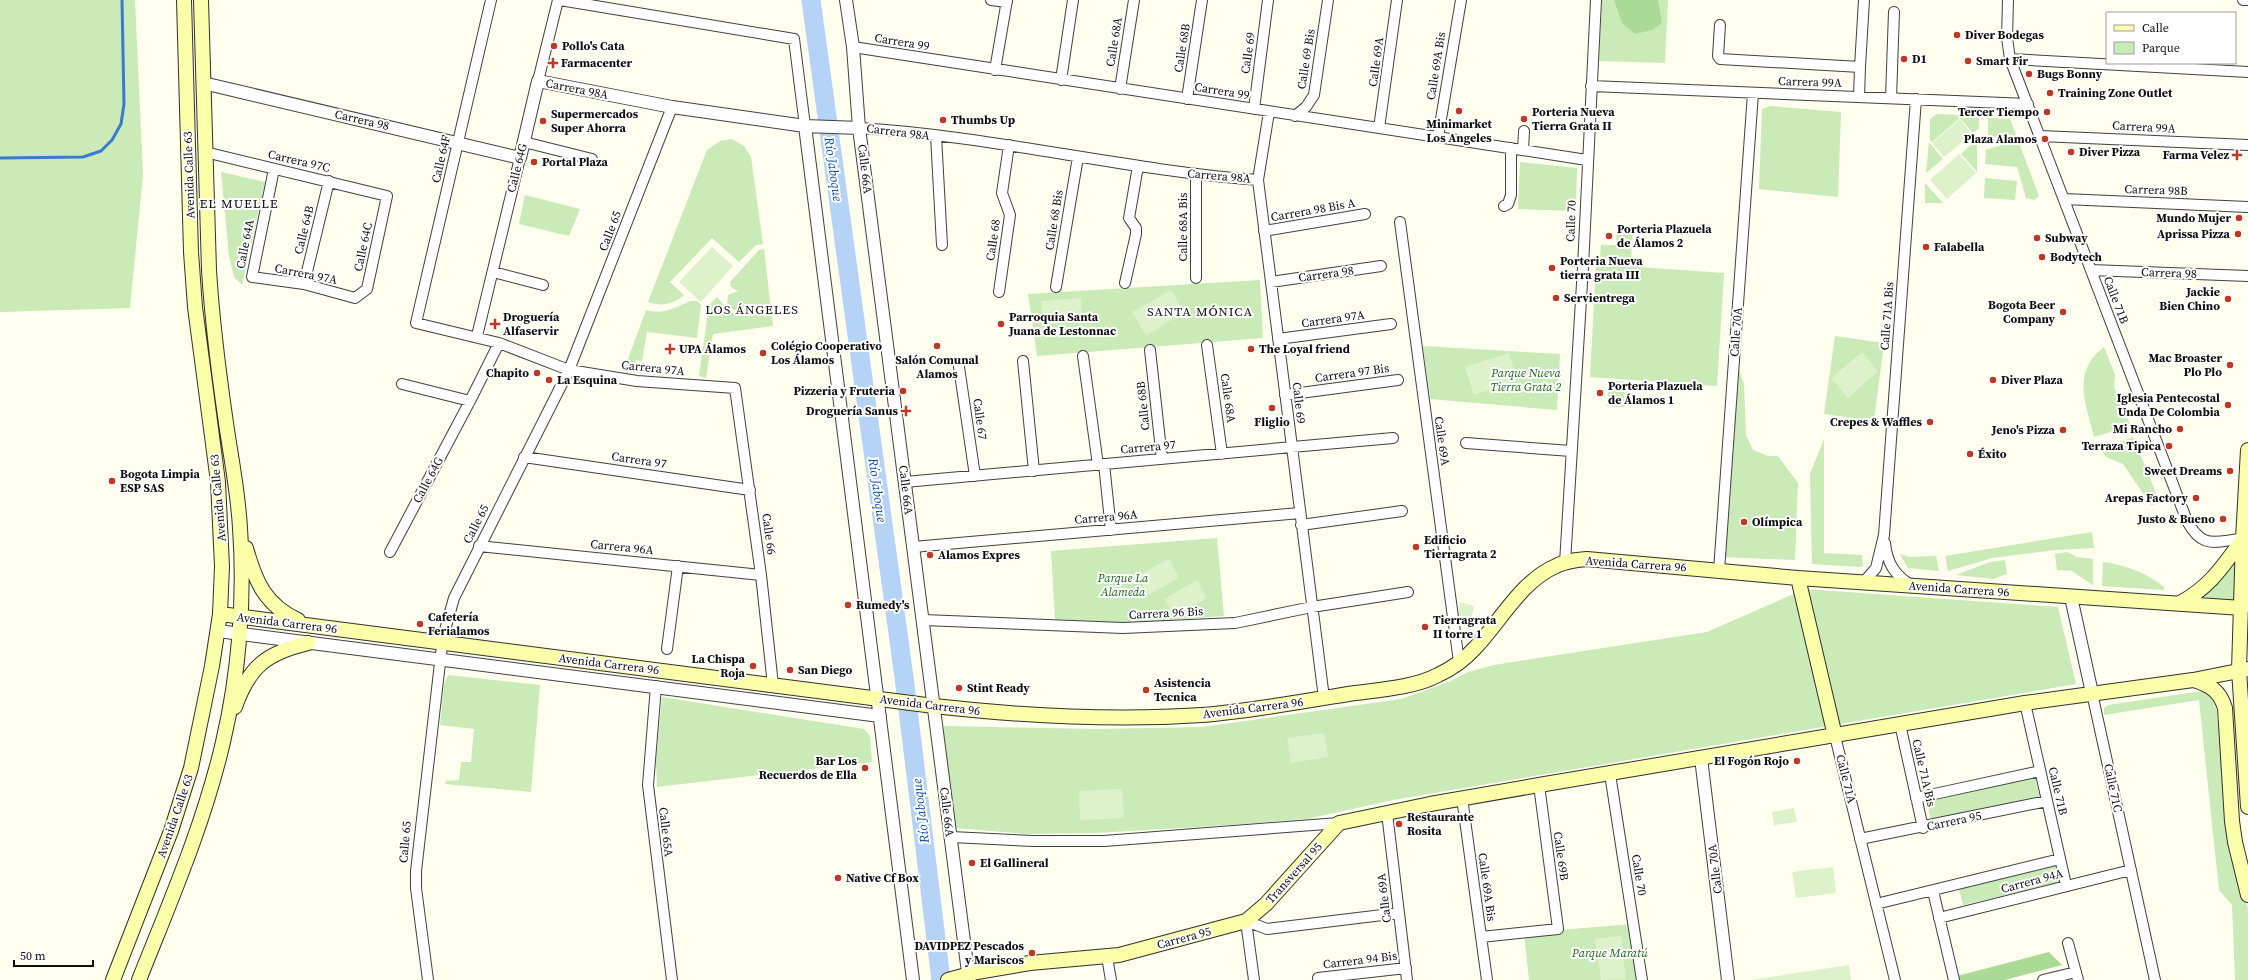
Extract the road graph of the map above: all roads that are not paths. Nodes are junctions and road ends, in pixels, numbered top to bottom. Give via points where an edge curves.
1 (184, 0) edge
2 (201, 0) edge
3 (491, 0) edge
4 (559, 0) edge
5 (846, 0) edge
6 (991, 0) edge
7 (1073, 0) edge
8 (1134, 0) edge
9 (1202, 0) edge
10 (1268, 0) edge
11 (1328, 0) edge
12 (1397, 0) edge
13 (1461, 0) edge
14 (1596, 0) edge
15 (1864, 0) edge
16 (2008, 0) edge
17 (2243, 0) edge
18 (2248, 0) edge
19 (1007, 1) edge
20 (1894, 12) dead end
21 (1720, 25) dead end
22 (853, 47) junction
23 (2010, 59) junction
24 (1860, 67) junction
25 (995, 70) junction
26 (2248, 72) edge
27 (1061, 80) junction
28 (538, 82) junction
29 (203, 83) junction
30 (1591, 86) junction
31 (1120, 89) junction
32 (1753, 93) junction
33 (1859, 97) junction
34 (1892, 98) junction
35 (1187, 99) junction
36 (1916, 100) junction
37 (2028, 104) junction
38 (672, 107) junction
39 (1254, 109) junction
40 (1269, 112) junction
41 (1295, 116) junction
42 (805, 126) junction
43 (856, 128) junction
44 (1379, 128) junction
45 (1524, 131) dead end
46 (936, 136) junction
47 (2040, 136) junction
48 (1438, 137) junction
49 (458, 142) junction
50 (524, 142) junction
51 (1009, 145) junction
52 (2248, 145) edge
53 (1511, 148) junction
54 (1523, 150) junction
55 (204, 152) junction
56 (1078, 157) junction
57 (520, 158) junction
58 (592, 159) dead end
59 (1587, 160) junction
60 (1138, 166) junction
61 (274, 169) junction
62 (1196, 175) junction
63 (1258, 180) junction
64 (330, 181) junction
65 (387, 196) joint
66 (2064, 199) junction
67 (1504, 206) dead end
68 (2248, 207) edge
69 (1365, 214) dead end
70 (1400, 222) dead end
71 (1264, 231) junction
72 (942, 245) dead end
73 (1381, 266) dead end
74 (2091, 270) junction
75 (493, 272) junction
76 (2248, 276) edge
77 (252, 277) joint
78 (1196, 278) dead end
79 (1271, 282) junction
80 (1125, 283) dead end
81 (304, 284) junction
82 (543, 285) dead end
83 (1056, 288) dead end
84 (999, 292) dead end
85 (355, 298) joint
86 (416, 324) joint
87 (1391, 324) dead end
88 (476, 336) junction
89 (1278, 339) junction
90 (499, 343) junction
91 (1207, 345) dead end
92 (1150, 350) dead end
93 (1083, 356) dead end
94 (1023, 361) dead end
95 (959, 367) dead end
96 (569, 370) junction
97 (1398, 380) dead end
98 (402, 384) dead end
99 (735, 388) joint
100 (1285, 395) junction
101 (470, 401) junction
102 (1393, 438) dead end
103 (1466, 443) dead end
104 (1292, 448) junction
105 (2248, 450) edge
106 (1571, 452) junction
107 (1222, 454) junction
108 (524, 457) junction
109 (1162, 459) junction
110 (1101, 465) junction
111 (1034, 471) junction
112 (975, 476) junction
113 (905, 482) junction
114 (750, 490) junction
115 (1402, 511) dead end
116 (1300, 513) junction
117 (1301, 525) junction
118 (240, 529) junction
119 (1111, 530) junction
120 (1884, 535) junction
121 (2245, 539) edge
122 (479, 546) junction
123 (913, 547) junction
124 (390, 552) dead end
125 (1565, 563) junction
126 (678, 566) junction
127 (1719, 571) junction
128 (761, 575) junction
129 (1798, 578) junction
130 (1863, 583) junction
131 (1913, 586) junction
132 (1408, 592) dead end
133 (2071, 596) junction
134 (2179, 604) junction
135 (1312, 607) junction
136 (2242, 608) junction
137 (220, 614) junction
138 (240, 617) junction
139 (923, 620) junction
140 (308, 625) junction
141 (218, 631) junction
142 (238, 634) junction
143 (308, 643) junction
144 (442, 644) junction
145 (667, 649) dead end
146 (440, 660) junction
147 (1459, 662) junction
148 (2244, 670) edge
149 (2193, 680) junction
150 (773, 684) junction
151 (656, 686) junction
152 (2092, 693) junction
153 (1324, 698) junction
154 (878, 699) junction
155 (2025, 703) junction
156 (931, 706) junction
157 (880, 716) junction
158 (1900, 724) junction
159 (1835, 736) junction
160 (223, 742) junction
161 (1701, 758) junction
162 (2040, 771) junction
163 (1610, 774) junction
164 (1539, 785) junction
165 (1462, 798) junction
166 (1916, 798) junction
167 (2047, 801) junction
168 (2248, 807) edge
169 (1387, 813) junction
170 (1339, 823) junction
171 (1923, 828) junction
172 (951, 837) junction
173 (1860, 839) junction
174 (2060, 859) junction
175 (2131, 870) junction
176 (2066, 885) junction
177 (1932, 891) junction
178 (2248, 895) edge
179 (1876, 904) junction
180 (1399, 912) junction
181 (1939, 918) junction
182 (1246, 921) junction
183 (1481, 937) junction
184 (2068, 943) dead end
185 (1107, 957) junction
186 (1406, 968) junction
187 (2077, 976) edge
188 (961, 978) edge
189 (1318, 978) dead end
190 (113, 980) edge
191 (139, 980) edge
192 (428, 980) edge
193 (672, 980) edge
194 (913, 980) edge
195 (1110, 980) edge
196 (1254, 980) edge
197 (1407, 980) edge
198 (1487, 980) edge
199 (1642, 980) edge
200 (1728, 980) edge
201 (1895, 980) edge
202 (1954, 980) edge
203 (2043, 980) edge
204 (2155, 980) edge

1 - 137 main road, Avenida Calle 63 via 191,252 195,307 218,482 222,558
2 - 29 main road, Avenida Calle 63
3 - 49 street, Calle 64F
4 - 28 street, Calle 64G
4 - 42 street via 794,39
5 - 22 street, Calle 66A
6 - 19 street
7 - 27 street
8 - 31 street, Calle 68A
9 - 35 street, Calle 68B
10 - 39 street, Calle 69
11 - 41 street, Calle 69 Bis via 1314,95 1306,108
12 - 44 street, Calle 69A
13 - 48 street, Calle 69A Bis
14 - 30 street, Calle 70
15 - 24 street
16 - 23 street, Calle 71B via 2007,38
17 - 18 street
19 - 25 street
20 - 34 street
21 - 24 street via 1718,56 1724,60
22 - 25 street, Carrera 99
22 - 43 street, Calle 66A
23 - 26 street
23 - 37 street, Calle 71B
24 - 33 street
25 - 27 street, Carrera 99
27 - 31 street, Carrera 99
28 - 38 street, Carrera 98A
28 - 50 street, Calle 64G
29 - 49 street, Carrera 98
29 - 55 main road, Avenida Calle 63
30 - 32 street, Carrera 99A
30 - 59 street, Calle 70
31 - 35 street, Carrera 99
32 - 33 street, Carrera 99A
32 - 127 street, Calle 70A
33 - 34 street, Carrera 99A
34 - 36 street, Carrera 99A
35 - 39 street, Carrera 99
36 - 37 street, Carrera 99A
36 - 120 street, Calle 71A Bis
37 - 47 street, Calle 71B
38 - 42 street, Carrera 98A
38 - 96 street, Calle 65
39 - 40 street, Carrera 99
40 - 41 street, Carrera 99
40 - 63 street, Calle 69
41 - 44 street, Carrera 99
42 - 43 street, Carrera 98A
42 - 154 street
43 - 46 street, Carrera 98A
43 - 113 street, Calle 66A
44 - 48 street, Carrera 99
45 - 54 street
46 - 51 street, Carrera 98A
46 - 72 street
47 - 52 street, Carrera 99A
47 - 66 street, Calle 71B
48 - 53 street, Carrera 99
49 - 57 street, Carrera 98
49 - 86 street, Calle 64F
50 - 57 street, Calle 64G
50 - 58 street
51 - 56 street, Carrera 98A
51 - 84 street, Calle 68 via 1002,193 1010,215
53 - 54 street, Carrera 99
53 - 67 street via 1511,195 1508,204
54 - 59 street, Carrera 99
55 - 61 street, Carrera 97C
55 - 118 main road, Avenida Calle 63 via 211,305
56 - 60 street, Carrera 98A
56 - 83 street, Calle 68 Bis
57 - 75 street, Calle 64G
59 - 106 street, Calle 70
60 - 62 street, Carrera 98A
60 - 80 street via 1129,218 1136,228 1136,234
61 - 64 street, Carrera 97C
61 - 77 street, Calle 64A
62 - 63 street, Carrera 98A
62 - 78 street, Calle 68A Bis
63 - 71 street, Calle 69
64 - 65 street, Carrera 97C
64 - 81 street, Calle 64B
65 - 85 street, Calle 64C via 367,289
66 - 68 street, Carrera 98B
66 - 74 street, Calle 71B
69 - 71 street, Carrera 98 Bis A
70 - 147 street, Calle 69A
71 - 79 street, Calle 69
73 - 79 street, Carrera 98
74 - 76 street, Carrera 98
74 - 121 street, Calle 71B via 2187,522 2196,537 2205,542
75 - 82 street
75 - 88 street, Calle 64G
77 - 81 street, Carrera 97A
79 - 89 street, Calle 69
81 - 85 street, Carrera 97A
86 - 88 street, Carrera 97A
87 - 89 street, Carrera 97A
88 - 90 street, Carrera 97A
89 - 100 street, Calle 69
90 - 96 street, Carrera 97A
90 - 101 street, Calle 64G
91 - 107 street, Calle 68A
92 - 109 street, Calle 68B
93 - 110 street
94 - 111 street
95 - 112 street, Calle 67
96 - 99 street, Carrera 97A via 637,381
96 - 108 street, Calle 65
97 - 100 street, Carrera 97 Bis
98 - 101 street
99 - 114 street, Calle 66
100 - 104 street, Calle 69
101 - 124 street, Calle 64G
102 - 104 street, Carrera 97
103 - 106 street
104 - 107 street, Carrera 97
104 - 116 street, Calle 69
105 - 121 main road
106 - 125 street, Calle 70
107 - 109 street, Carrera 97
108 - 114 street, Carrera 97
108 - 122 street, Calle 65
109 - 110 street, Carrera 97
110 - 111 street, Carrera 97
110 - 119 street
111 - 112 street, Carrera 97
112 - 113 street, Carrera 97
113 - 123 street, Calle 66A
114 - 128 street, Calle 66
115 - 117 street
116 - 117 street, Calle 69
116 - 119 street, Carrera 96A
117 - 135 street, Calle 69
118 - 138 main road, Avenida Calle 63
118 - 140 main road via 255,578 265,596 280,611
119 - 123 street, Carrera 96A
120 - 130 street, Calle 71A Bis via 1876,568
120 - 131 street, Calle 71A Bis via 1886,554 1894,570
121 - 134 main road via 2210,583
121 - 136 main road
122 - 126 street, Carrera 96A
122 - 144 street, Calle 65 via 450,610
123 - 139 street, Calle 66A
125 - 127 main road, Avenida Carrera 96 via 1587,559
125 - 147 main road, Avenida Carrera 96 via 1555,566 1526,587 1474,649
126 - 128 street, Carrera 96A
126 - 145 street
127 - 129 main road, Avenida Carrera 96
128 - 150 street, Calle 66
129 - 130 main road, Avenida Carrera 96
129 - 159 main road, Calle 71A
130 - 131 main road, Avenida Carrera 96
131 - 133 main road, Avenida Carrera 96
132 - 135 street, Carrera 96 Bis
133 - 134 main road, Avenida Carrera 96
133 - 152 street, Calle 71C
134 - 136 main road, Avenida Carrera 96
135 - 139 street, Carrera 96 Bis via 1235,623 1123,628
135 - 153 street, Calle 69
136 - 148 main road
137 - 138 main road, Avenida Carrera 96
137 - 141 main road, Avenida Calle 63
138 - 140 main road, Avenida Carrera 96
138 - 142 main road, Avenida Calle 63
139 - 156 street, Calle 66A
140 - 144 main road, Avenida Carrera 96
141 - 142 street, Avenida Carrera 96
141 - 190 main road, Avenida Calle 63 via 189,775 171,831
142 - 143 street, Avenida Carrera 96
142 - 160 main road, Avenida Calle 63 via 232,693
143 - 146 street, Avenida Carrera 96
143 - 160 main road via 278,652 267,658 251,673 241,692
144 - 146 street, Calle 65
144 - 150 main road, Avenida Carrera 96
146 - 151 street, Avenida Carrera 96
146 - 192 street, Calle 65 via 416,871
147 - 153 main road, Avenida Carrera 96 via 1436,677 1418,682
148 - 149 main road
148 - 168 main road
149 - 152 main road
149 - 178 main road via 2214,688 2223,700 2232,821
150 - 154 main road, Avenida Carrera 96
151 - 157 street, Avenida Carrera 96
151 - 193 street, Calle 65A via 648,785
152 - 155 main road
152 - 175 street, Calle 71C via 2110,755
153 - 156 main road, Avenida Carrera 96 via 1202,714 1123,718 1035,716
154 - 156 main road, Avenida Carrera 96
154 - 157 street
155 - 158 main road
155 - 162 street, Calle 71B
156 - 172 street, Calle 66A
157 - 194 street
158 - 159 main road
158 - 166 street, Calle 71A Bis
159 - 161 main road
159 - 173 street, Calle 71A
160 - 191 main road, Avenida Calle 63 via 178,883
161 - 163 main road
161 - 200 street, Calle 70A
162 - 166 street
162 - 167 street, Calle 71B
163 - 164 main road
163 - 199 street, Calle 70
164 - 165 main road
164 - 183 street, Calle 69B via 1558,930
165 - 169 main road
165 - 183 street, Calle 69A Bis
166 - 171 street, Calle 71A Bis
167 - 171 street, Carrera 95
167 - 174 street, Calle 71B
169 - 170 main road
169 - 180 street, Calle 69A
170 - 172 street via 1104,840 1034,841
170 - 182 main road, Transversal 95 via 1266,904
171 - 173 street, Carrera 95
172 - 188 street, Calle 66A
173 - 179 street, Calle 71A
174 - 176 street, Calle 71B
174 - 177 street, Carrera 94A
175 - 176 street, Carrera 94A
175 - 204 street, Calle 71C
176 - 181 street, Carrera 94A
177 - 179 street, Carrera 94A
177 - 181 street
179 - 201 street, Calle 71A
180 - 182 street via 1267,929
180 - 186 street, Calle 69A
181 - 202 street
182 - 185 main road, Carrera 95
182 - 196 street
183 - 198 street, Calle 69A Bis
184 - 187 street
185 - 188 main road, Carrera 95 via 1045,961
185 - 195 street
186 - 189 street, Carrera 94 Bis
186 - 197 street, Calle 69A
187 - 203 street

